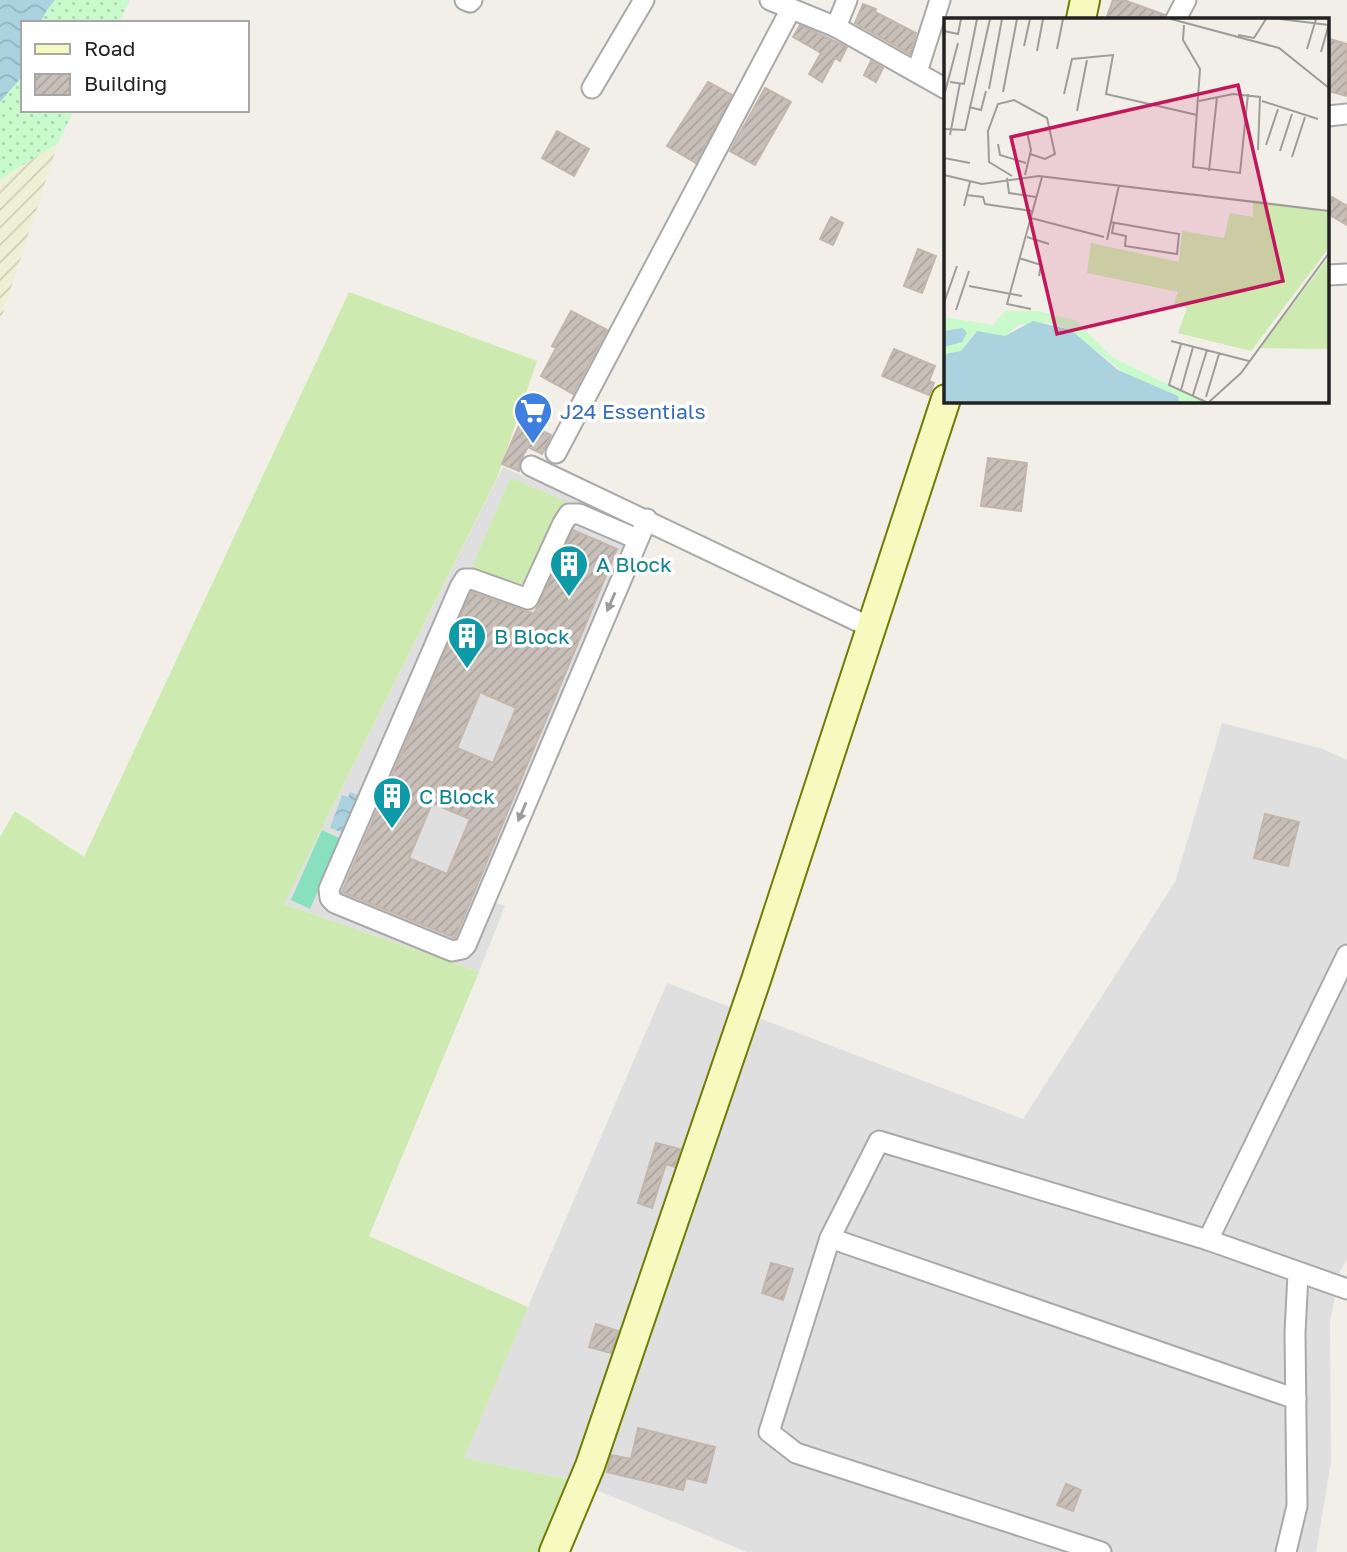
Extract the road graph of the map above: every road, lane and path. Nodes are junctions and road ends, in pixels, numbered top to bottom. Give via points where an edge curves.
1 (465, 0) edge
2 (472, 0) edge
3 (644, 0) edge
4 (770, 0) edge
5 (847, 0) edge
6 (940, 0) edge
7 (1084, 0) edge
8 (1186, 0) edge
9 (792, 9) junction
10 (1081, 18) edge
11 (1177, 18) edge
12 (836, 27) junction
13 (917, 72) junction
14 (592, 88) dead end
15 (944, 88) edge
16 (945, 402) edge
17 (556, 453) dead end
18 (531, 466) dead end
19 (625, 509) junction
20 (647, 519) junction
21 (616, 530) junction
22 (637, 540) junction
23 (872, 628) junction
24 (1347, 956) edge
25 (830, 1238) junction
26 (1208, 1240) junction
27 (1298, 1274) junction
28 (1347, 1289) edge
29 (1296, 1398) junction
30 (554, 1552) edge
31 (1101, 1552) edge
32 (1286, 1552) edge

1 - 2 street
3 - 14 street
4 - 9 street
5 - 12 street
6 - 13 street
7 - 10 street
8 - 11 street
9 - 12 street
9 - 17 street
12 - 13 street
13 - 15 street
16 - 23 street
18 - 19 street
19 - 20 street
19 - 21 street
20 - 22 street
20 - 23 street
21 - 22 street
22 -> 21 street via 466,945 452,951 335,903 329,889 466,579 528,599 569,514
23 - 30 street via 590,1466
24 - 26 street
25 - 26 street via 879,1141
25 - 29 street
25 - 31 street via 769,1432 796,1453
26 - 27 street
27 - 28 street
27 - 29 street
29 - 32 street via 1297,1506

